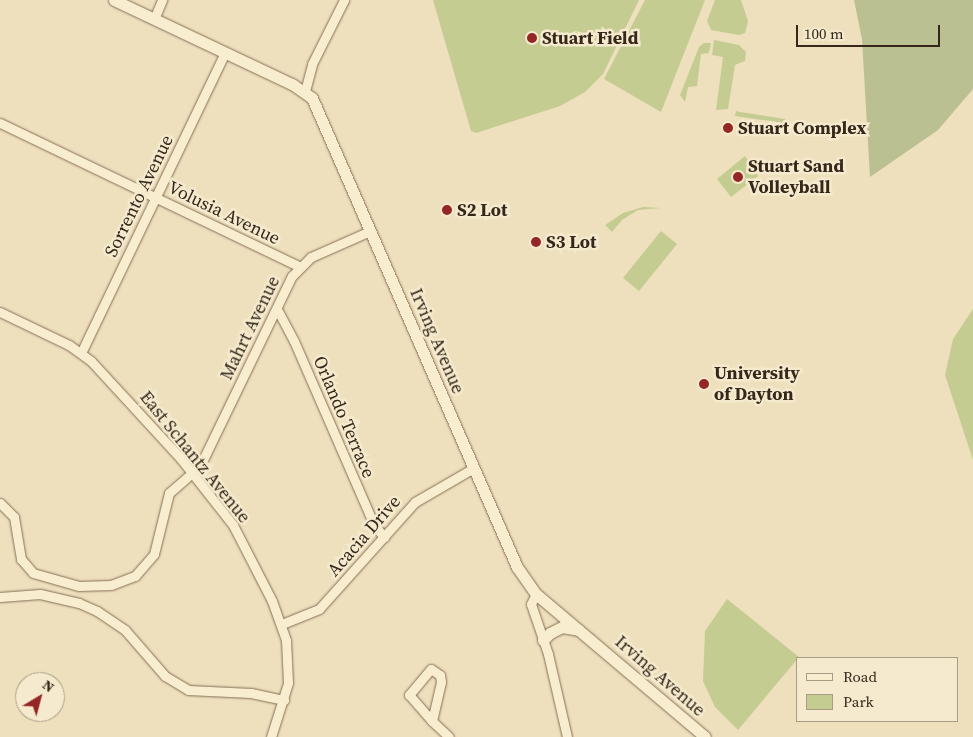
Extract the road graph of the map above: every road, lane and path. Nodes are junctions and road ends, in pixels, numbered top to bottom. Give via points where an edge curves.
1 (114, 0) edge
2 (162, 0) edge
3 (344, 0) edge
4 (154, 19) junction
5 (225, 53) junction
6 (305, 91) junction
7 (0, 124) edge
8 (157, 198) junction
9 (370, 231) junction
10 (300, 267) junction
11 (277, 309) junction
12 (0, 312) edge
13 (81, 353) junction
14 (472, 469) junction
15 (192, 473) junction
16 (0, 503) edge
17 (384, 537) junction
18 (33, 573) junction
19 (40, 594) junction
20 (536, 594) junction
21 (0, 597) edge
22 (282, 624) junction
23 (580, 631) junction
24 (543, 640) junction
25 (284, 700) junction
26 (432, 721) junction
27 (271, 737) edge
28 (449, 737) edge
29 (567, 737) edge
30 (704, 737) edge

1 - 4 street
2 - 4 street
3 - 6 street via 312,64
4 - 5 street
5 - 6 street
5 - 8 street, Sorrento Avenue
6 - 9 street, Irving Avenue via 324,121
7 - 8 street, Volusia Avenue
8 - 10 street, Volusia Avenue
8 - 13 street, Sorrento Avenue
9 - 10 street, Mahrt Avenue via 311,257
9 - 14 street, Irving Avenue
10 - 11 street, Mahrt Avenue
11 - 15 street, Mahrt Avenue via 200,466
11 - 17 street, Orlando Terrace via 294,340 374,525
12 - 13 street, East Schantz Avenue
13 - 15 street, East Schantz Avenue
14 - 17 street, Acacia Drive via 420,498
14 - 20 street, Irving Avenue via 506,546
15 - 18 street, Mahrt Avenue via 169,493 154,554 135,576 111,585 79,586
15 - 22 street, East Schantz Avenue via 233,525
16 - 18 street via 14,517 21,559
17 - 22 street, Acacia Drive via 319,609
18 - 19 street
19 - 21 street
19 - 25 street via 79,603 114,622 165,676 188,690 251,693
20 - 23 street, Irving Avenue
20 - 24 street via 531,604
22 - 25 street, East Schantz Avenue via 288,661
23 - 24 street via 562,627
23 - 30 street, Irving Avenue
24 - 29 street
25 - 27 street, East Schantz Avenue
26 - 26 street via 441,682 440,675 430,669 409,695
26 - 28 street

